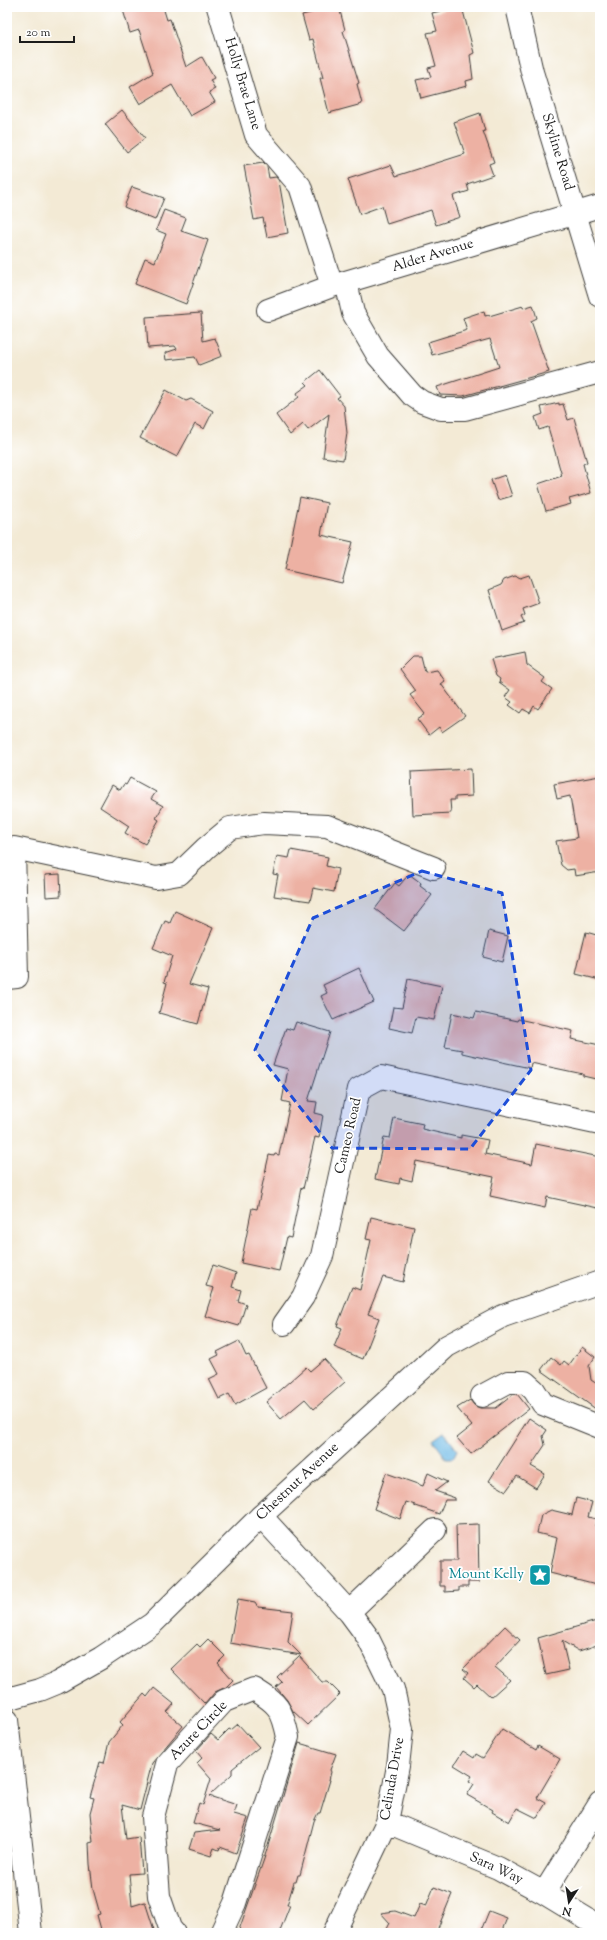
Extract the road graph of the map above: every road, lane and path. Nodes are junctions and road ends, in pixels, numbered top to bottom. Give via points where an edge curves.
1 (218, 7) edge
2 (517, 7) edge
3 (600, 206) edge
4 (575, 213) junction
5 (339, 284) junction
6 (600, 296) edge
7 (268, 310) dead end
8 (600, 372) edge
9 (434, 868) dead end
10 (7, 978) edge
11 (600, 1124) edge
12 (600, 1282) edge
13 (284, 1324) dead end
14 (482, 1396) dead end
15 (600, 1427) edge
16 (261, 1516) junction
17 (436, 1530) dead end
18 (349, 1612) junction
19 (7, 1699) edge
20 (7, 1720) edge
21 (600, 1803) edge
22 (387, 1822) junction
23 (544, 1893) junction
24 (600, 1927) edge
25 (32, 1933) edge
26 (174, 1933) edge
27 (221, 1933) edge
28 (334, 1933) edge

1 - 5 street, Holly Brae Lane via 256,135 300,186
2 - 4 street, Skyline Road via 532,72
3 - 4 street, Alder Avenue
4 - 5 street, Alder Avenue
4 - 6 street, Skyline Road
5 - 7 street, Alder Avenue
5 - 8 street, Holly Brae Lane via 378,356 392,374 412,395 441,409 465,409
9 - 10 street via 327,826 264,823 230,828 179,874 156,878 14,848 17,977
11 - 13 street, Cameo Road via 381,1077 359,1089 322,1256 303,1297
12 - 16 street, Chestnut Avenue via 503,1316 447,1346
14 - 15 street via 508,1382 526,1382 543,1404
16 - 18 street, Celinda Drive
16 - 19 street, Chestnut Avenue via 152,1624 57,1683
17 - 18 street
18 - 22 street, Celinda Drive via 367,1636 393,1689 402,1729
20 - 25 street
21 - 23 street
22 - 23 street, Sara Way via 498,1868
22 - 28 street, Celinda Drive
23 - 24 street, Sara Way
26 - 27 street, Azure Circle via 159,1896 153,1817 167,1764 224,1701 254,1689 275,1702 284,1716 288,1737 234,1903

